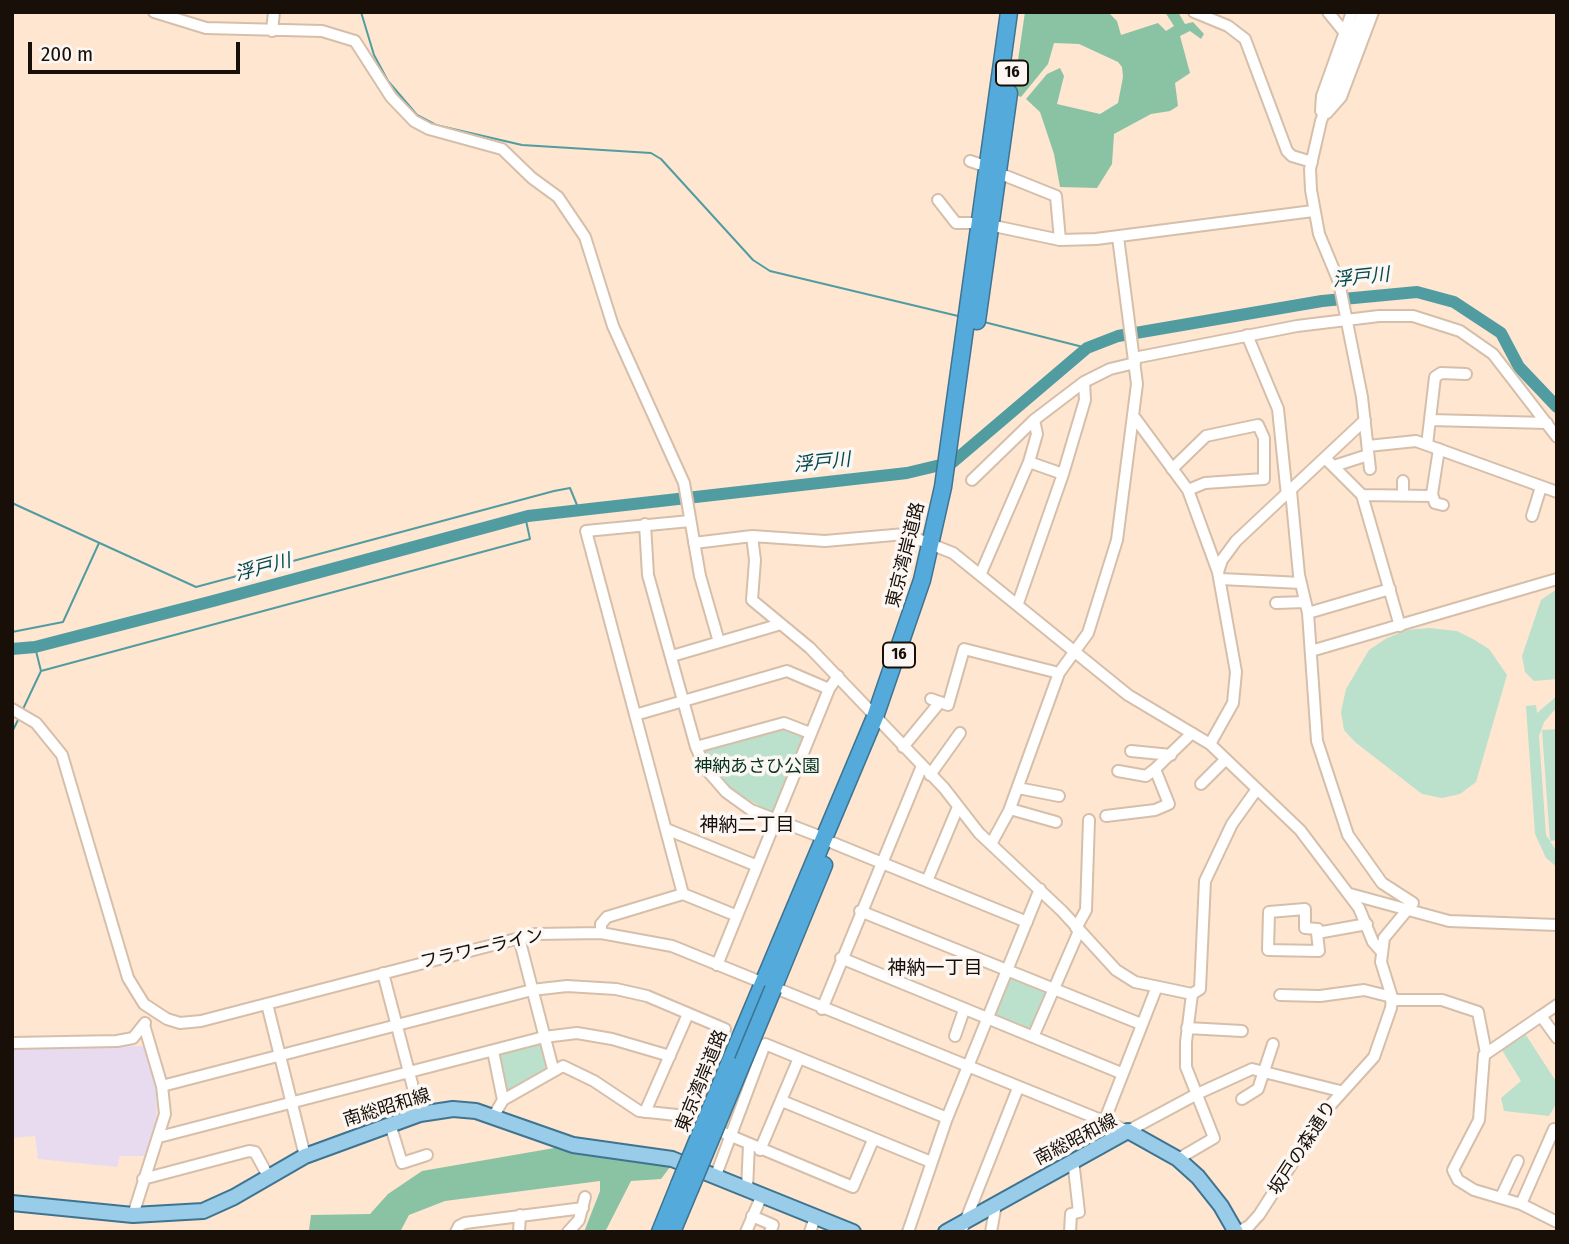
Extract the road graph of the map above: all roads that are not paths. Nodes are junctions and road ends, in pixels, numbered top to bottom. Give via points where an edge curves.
1 (154, 12) edge
2 (274, 12) edge
3 (1009, 12) edge
4 (1020, 12) edge
5 (1328, 12) edge
6 (1352, 12) edge
7 (1363, 12) edge
8 (1373, 12) edge
9 (1200, 13) edge
10 (272, 31) junction
11 (1345, 33) junction
12 (1321, 121) junction
13 (970, 161) dead end
14 (1312, 162) junction
15 (982, 165) dead end
16 (1006, 176) dead end
17 (938, 200) dead end
18 (1313, 211) junction
19 (986, 224) junction
20 (1118, 237) junction
21 (1060, 240) junction
22 (1346, 322) junction
23 (1247, 335) junction
24 (1135, 360) junction
25 (1466, 374) dead end
26 (1084, 382) junction
27 (1135, 418) junction
28 (1034, 420) junction
29 (1365, 420) junction
30 (1430, 420) junction
31 (1547, 423) junction
32 (1557, 437) edge
33 (1433, 447) junction
34 (1368, 451) junction
35 (1325, 458) junction
36 (1029, 462) junction
37 (1334, 466) junction
38 (1172, 469) junction
39 (1370, 469) dead end
40 (1063, 474) junction
41 (972, 480) dead end
42 (1403, 481) dead end
43 (1541, 487) junction
44 (1188, 490) junction
45 (1557, 492) edge
46 (1289, 494) junction
47 (1362, 495) junction
48 (1403, 496) junction
49 (1432, 496) junction
50 (1443, 505) dead end
51 (1532, 516) dead end
52 (690, 518) junction
53 (645, 524) junction
54 (752, 536) junction
55 (694, 543) junction
56 (936, 544) junction
57 (981, 573) junction
58 (1220, 576) junction
59 (1557, 579) edge
60 (1301, 583) junction
61 (1390, 589) junction
62 (1018, 603) junction
63 (1276, 604) dead end
64 (1307, 607) junction
65 (780, 624) junction
66 (1400, 626) junction
67 (719, 642) junction
68 (1311, 651) junction
69 (1074, 652) junction
70 (672, 656) junction
71 (1059, 673) junction
72 (838, 676) junction
73 (829, 689) junction
74 (683, 702) junction
75 (12, 709) edge
76 (635, 715) junction
77 (879, 721) junction
78 (810, 733) junction
79 (960, 733) dead end
80 (1192, 733) junction
81 (1210, 744) junction
82 (696, 747) junction
83 (903, 747) junction
84 (1131, 751) dead end
85 (1171, 755) junction
86 (1225, 760) junction
87 (922, 766) junction
88 (1155, 769) junction
89 (1118, 771) dead end
90 (930, 775) junction
91 (1201, 784) dead end
92 (1018, 788) junction
93 (1257, 789) junction
94 (1059, 796) dead end
95 (958, 807) junction
96 (1010, 809) junction
97 (1106, 816) dead end
98 (774, 820) junction
99 (1089, 820) dead end
100 (1056, 822) dead end
101 (666, 829) junction
102 (829, 841) junction
103 (991, 844) junction
104 (881, 862) junction
105 (755, 865) junction
106 (927, 881) junction
107 (1040, 889) junction
108 (683, 894) junction
109 (1350, 894) junction
110 (860, 911) junction
111 (1406, 912) junction
112 (735, 915) junction
113 (1027, 922) junction
114 (1556, 922) edge
115 (1367, 925) junction
116 (1078, 930) junction
117 (601, 933) junction
118 (1317, 933) junction
119 (519, 938) junction
120 (1380, 950) junction
121 (841, 958) junction
122 (717, 965) junction
123 (1007, 971) junction
124 (383, 973) junction
125 (767, 987) junction
126 (1157, 989) junction
127 (532, 990) junction
128 (1054, 990) junction
129 (1192, 994) junction
130 (1280, 995) dead end
131 (1392, 999) junction
132 (267, 1004) junction
133 (1557, 1005) edge
134 (822, 1009) junction
135 (964, 1010) junction
136 (152, 1011) junction
137 (688, 1014) junction
138 (1541, 1016) junction
139 (987, 1020) junction
140 (1141, 1024) junction
141 (144, 1025) junction
142 (397, 1025) junction
143 (1187, 1028) junction
144 (1242, 1031) dead end
145 (955, 1036) dead end
146 (544, 1037) junction
147 (1033, 1037) junction
148 (1557, 1038) edge
149 (12, 1042) edge
150 (1273, 1044) dead end
151 (493, 1051) junction
152 (1486, 1053) junction
153 (280, 1056) junction
154 (670, 1056) junction
155 (799, 1058) junction
156 (967, 1068) junction
157 (554, 1069) junction
158 (1265, 1071) junction
159 (409, 1072) junction
160 (1121, 1073) junction
161 (162, 1086) junction
162 (1018, 1088) junction
163 (1340, 1091) junction
164 (1197, 1094) junction
165 (503, 1100) junction
166 (1242, 1100) dead end
167 (782, 1101) junction
168 (292, 1103) junction
169 (645, 1112) junction
170 (420, 1114) junction
171 (686, 1116) junction
172 (493, 1117) junction
173 (947, 1118) junction
174 (1104, 1122) junction
175 (390, 1124) junction
176 (1555, 1129) dead end
177 (1128, 1131) junction
178 (730, 1135) junction
179 (159, 1137) junction
180 (873, 1140) junction
181 (755, 1147) junction
182 (427, 1155) dead end
183 (305, 1156) junction
184 (1178, 1159) junction
185 (1073, 1160) junction
186 (1518, 1161) dead end
187 (931, 1163) junction
188 (716, 1175) junction
189 (268, 1176) junction
190 (143, 1179) junction
191 (685, 1187) junction
192 (747, 1189) junction
193 (762, 1195) junction
194 (1501, 1197) junction
195 (12, 1203) edge
196 (996, 1204) junction
197 (1521, 1204) junction
198 (133, 1215) junction
199 (520, 1215) junction
200 (752, 1216) junction
201 (816, 1217) junction
202 (1555, 1217) edge
203 (962, 1227) edge
204 (457, 1232) edge
205 (519, 1232) edge
206 (568, 1232) edge
207 (660, 1232) edge
208 (672, 1232) edge
209 (746, 1232) edge
210 (770, 1232) edge
211 (810, 1232) edge
212 (853, 1232) edge
213 (908, 1232) edge
214 (946, 1232) edge
215 (991, 1232) edge
216 (1070, 1232) edge
217 (1237, 1232) edge

1 - 10 street via 206,28
2 - 10 street
3 - 19 highway, 東京湾岸道路 / 16
4 - 19 highway, 東京湾岸道路 / 16
5 - 11 street
6 - 11 street
7 - 12 street
8 - 12 street via 1340,97
9 - 14 street via 1245,39 1287,151
10 - 52 street via 322,32 355,41 391,97 414,121 502,149 558,197 585,237 613,326 684,483
11 - 12 street via 1322,96
12 - 14 street
13 - 15 street
14 - 18 street
16 - 21 street via 1056,196
17 - 19 street via 956,223
18 - 20 street
18 - 22 street via 1339,282
19 - 21 street
19 - 56 highway, 東京湾岸道路 / 16
20 - 21 street
20 - 24 street
22 - 23 street
22 - 29 street
22 - 31 street via 1413,316 1460,331 1493,354
23 - 24 street
23 - 46 street via 1278,409
24 - 26 street
24 - 27 street
25 - 30 street via 1435,377
26 - 28 street
26 - 40 street via 1085,400
27 - 38 street
27 - 69 street via 1117,540 1088,634
28 - 36 street via 1037,434
28 - 41 street
29 - 34 street
29 - 35 street
30 - 31 street
30 - 33 street
31 - 32 street
33 - 34 street via 1409,441
33 - 43 street
33 - 49 street
34 - 37 street
34 - 39 street
35 - 37 street
35 - 46 street
36 - 40 street
36 - 57 street
37 - 47 street
38 - 44 street
38 - 44 street via 1206,436 1258,425 1264,438 1264,479 1205,483
40 - 62 street
42 - 48 street
43 - 45 street
43 - 51 street
44 - 58 street
46 - 58 street via 1236,541 1222,560
46 - 60 street
47 - 48 street
47 - 61 street
48 - 49 street
49 - 50 street via 1435,503
52 - 53 street
52 - 55 street
53 - 70 street via 648,575
53 - 76 street via 586,531
54 - 55 street
54 - 56 street via 825,541 905,534
54 - 65 street via 752,600
55 - 67 street
56 - 57 street, 坂戸の森通り
56 - 77 highway, 東京湾岸道路 / 16
57 - 62 street, 坂戸の森通り
58 - 60 street
58 - 81 street via 1237,672 1233,702
59 - 66 street
60 - 64 street
61 - 64 street
61 - 66 street
62 - 69 street, 坂戸の森通り
63 - 64 street
64 - 68 street
65 - 67 street
65 - 72 street
66 - 68 street
67 - 70 street
68 - 111 street via 1317,741 1348,835 1382,883 1413,903
69 - 71 street
69 - 80 street, 坂戸の森通り via 1128,695
70 - 74 street
71 - 83 street via 964,649 948,705 936,701
71 - 92 street
72 - 73 street
72 - 77 street
73 - 74 street via 787,671
73 - 78 street
74 - 76 street
74 - 82 street
75 - 136 street via 36,723 62,755 128,978
76 - 101 street
77 - 83 street
77 - 102 highway, 東京湾岸道路 / 16
78 - 82 street via 784,723
78 - 98 street
79 - 90 street
80 - 81 street, 坂戸の森通り
80 - 85 street
81 - 86 street, 坂戸の森通り
82 - 98 street via 706,769 726,792
83 - 87 street
84 - 85 street
85 - 88 street
86 - 91 street
86 - 93 street, 坂戸の森通り
87 - 90 street
87 - 104 street
88 - 89 street via 1146,776
88 - 97 street via 1169,804
90 - 95 street
92 - 94 street
92 - 96 street
93 - 109 street, 坂戸の森通り via 1300,830
93 - 129 street via 1209,867 1204,891 1202,985
95 - 103 street
95 - 106 street
96 - 100 street
96 - 103 street
98 - 102 street
98 - 105 street
99 - 116 street via 1086,910
101 - 105 street
101 - 108 street
102 - 104 street
102 - 125 highway, 東京湾岸道路 / 16
103 - 107 street
104 - 106 street
104 - 110 street
105 - 112 street
106 - 113 street
107 - 113 street
107 - 116 street
108 - 112 street
108 - 117 street via 607,917
109 - 111 street
109 - 115 street, 坂戸の森通り
110 - 121 street
110 - 123 street
111 - 114 street via 1463,922
111 - 120 street via 1384,937
112 - 122 street
113 - 123 street
115 - 118 street
115 - 120 street, 坂戸の森通り
116 - 126 street via 1116,970
116 - 128 street
117 - 119 street, フラワーライン via 552,932
117 - 122 street, フラワーライン via 661,943
118 - 118 street via 1318,929 1305,928 1305,909 1269,912 1268,950 1319,951
119 - 124 street, フラワーライン
119 - 127 street
120 - 131 street, 坂戸の森通り
121 - 134 street
121 - 135 street
122 - 125 street, フラワーライン
123 - 128 street
123 - 139 street
124 - 132 street, フラワーライン
124 - 142 street
125 - 134 street, フラワーライン
125 - 191 highway, 東京湾岸道路 / 16, bridge
126 - 129 street
126 - 140 street
127 - 137 street via 568,986 616,989 647,996
127 - 142 street
127 - 146 street
128 - 140 street
128 - 147 street
129 - 143 street
130 - 131 street via 1364,990
131 - 152 street via 1442,1000 1478,1012
131 - 163 street, 坂戸の森通り via 1374,1057
132 - 136 street, フラワーライン via 191,1022 167,1019
132 - 153 street
133 - 138 street
134 - 156 street, フラワーライン
135 - 139 street
135 - 145 street
136 - 141 street
137 - 154 street
137 - 171 street via 726,1029
138 - 148 street
138 - 152 street
139 - 147 street
139 - 156 street
140 - 160 street
141 - 149 street via 133,1038 117,1041
141 - 161 street
142 - 153 street
142 - 159 street
143 - 144 street
143 - 164 street via 1186,1067
146 - 151 street
146 - 154 street via 577,1033
146 - 157 street
147 - 160 street
150 - 158 street
151 - 159 street
151 - 165 street
152 - 194 street via 1479,1120 1453,1170 1458,1180 1474,1191
153 - 161 street
153 - 168 street
154 - 169 street
155 - 167 street
155 - 173 street
155 - 178 street via 765,1044
156 - 162 street, フラワーライン
156 - 173 street
157 - 165 street
157 - 169 street via 563,1066
158 - 163 street
158 - 164 street via 1252,1069
158 - 166 street via 1258,1089
159 - 168 street
159 - 170 street
160 - 174 street
161 - 179 street via 165,1114
162 - 174 street, フラワーライン
162 - 203 street
163 - 217 street, 坂戸の森通り via 1259,1215
164 - 177 street
164 - 184 street via 1214,1138
165 - 172 street
167 - 180 street
167 - 181 street
168 - 179 street
168 - 183 street
169 - 171 street
170 - 172 main road, 南総昭和線 via 453,1109
170 - 175 main road, 南総昭和線
171 - 178 street
172 - 188 main road, 南総昭和線 via 573,1145 656,1156
173 - 187 street
174 - 177 street, フラワーライン
175 - 182 street via 402,1163
175 - 183 main road, 南総昭和線
176 - 197 street
177 - 184 main road, 南総昭和線
177 - 185 main road, 南総昭和線
178 - 181 street
178 - 188 street
179 - 190 street
180 - 181 street via 853,1187
180 - 187 street
181 - 192 street
183 - 189 main road, 南総昭和線
184 - 217 main road, 南総昭和線 via 1211,1192
185 - 196 main road, 南総昭和線
185 - 216 street via 1079,1213 1071,1214
186 - 194 street
187 - 213 street
188 - 192 main road, 南総昭和線
189 - 190 street via 255,1152 249,1151
189 - 198 main road, 南総昭和線 via 203,1210
190 - 198 street
191 - 207 highway, 東京湾岸道路 / 16
191 - 208 highway, 東京湾岸道路 / 16
192 - 193 main road, 南総昭和線
193 - 200 street
193 - 201 main road, 南総昭和線
194 - 197 street
195 - 198 main road, 南総昭和線
196 - 203 main road, 南総昭和線
196 - 215 street
197 - 202 street
199 - 204 street via 466,1223 458,1226
199 - 205 street
199 - 206 street via 584,1203 579,1220
200 - 209 street
200 - 210 street via 773,1225
201 - 211 street
201 - 212 main road, 南総昭和線
203 - 214 main road, 南総昭和線

